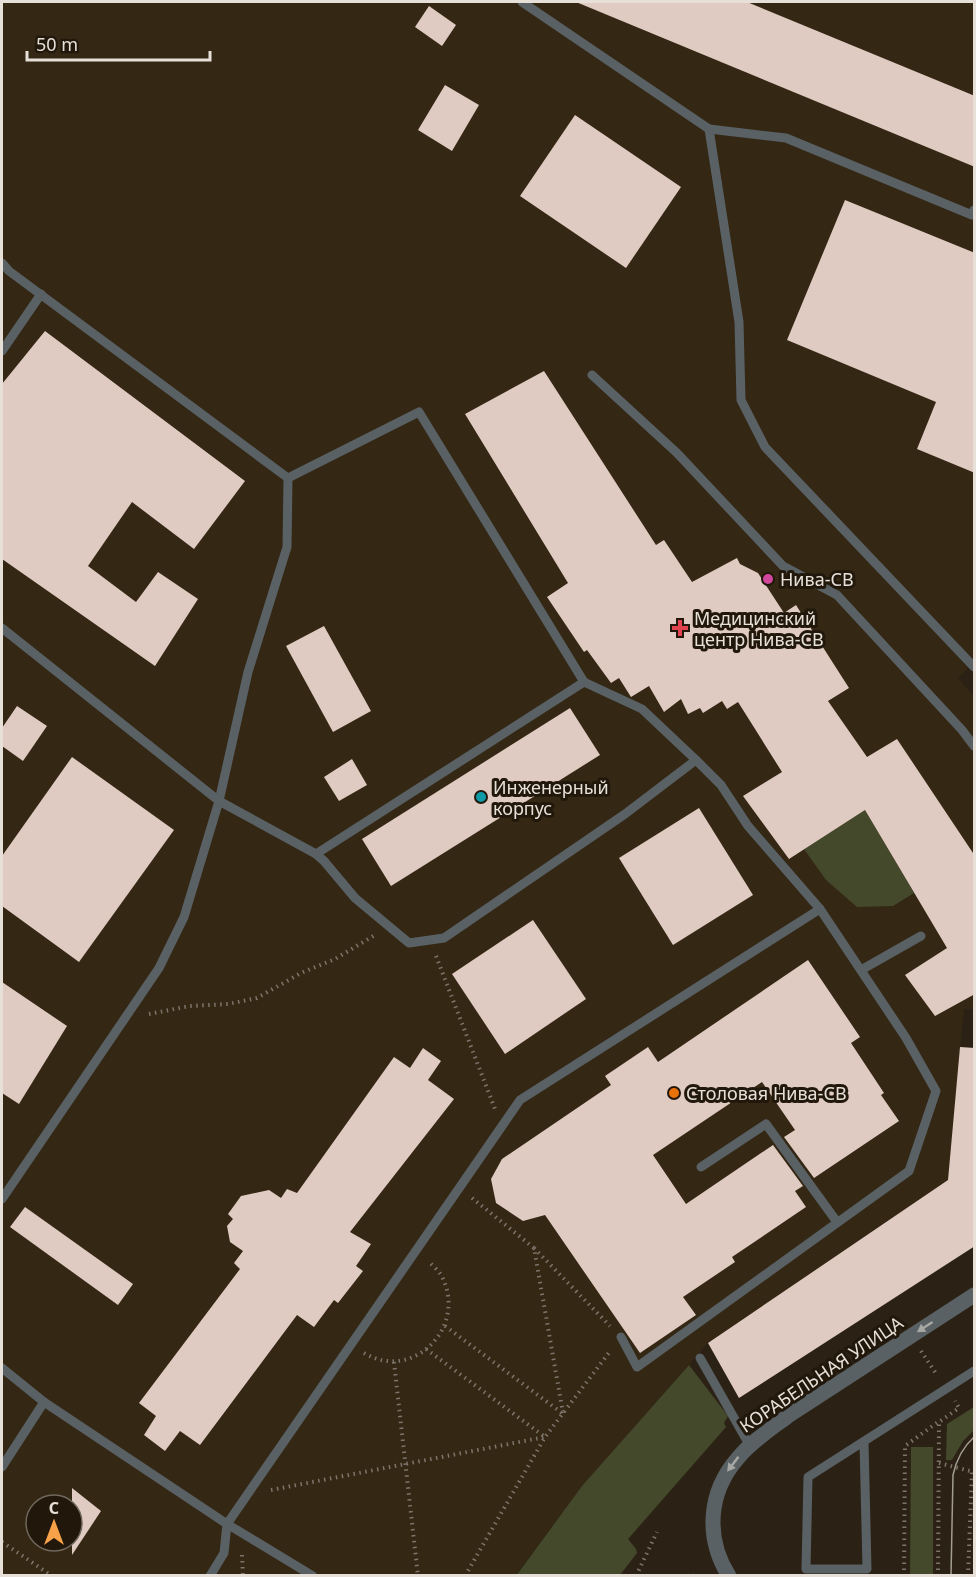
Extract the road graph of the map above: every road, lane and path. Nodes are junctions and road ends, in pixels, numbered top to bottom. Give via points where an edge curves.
1 (522, 2) edge
2 (709, 129) junction
3 (975, 210) edge
4 (2, 263) edge
5 (40, 294) junction
6 (2, 351) edge
7 (592, 375) dead end
8 (288, 478) junction
9 (2, 628) edge
10 (975, 667) edge
11 (584, 682) junction
12 (975, 746) edge
13 (696, 760) junction
14 (219, 801) junction
15 (316, 854) junction
16 (820, 909) junction
17 (388, 925) junction
18 (921, 936) dead end
19 (429, 940) junction
20 (861, 970) junction
21 (120, 1025) junction
22 (502, 1126) junction
23 (702, 1167) dead end
24 (459, 1188) junction
25 (2, 1199) edge
26 (837, 1222) junction
27 (534, 1248) junction
28 (415, 1252) junction
29 (975, 1295) edge
30 (445, 1326) junction
31 (621, 1337) junction
32 (350, 1345) junction
33 (919, 1348) dead end
34 (426, 1349) junction
35 (700, 1358) dead end
36 (394, 1362) junction
37 (2, 1368) edge
38 (975, 1371) edge
39 (946, 1389) junction
40 (44, 1402) junction
41 (563, 1414) junction
42 (939, 1422) junction
43 (545, 1437) junction
44 (864, 1442) junction
45 (750, 1446) junction
46 (939, 1463) junction
47 (405, 1464) junction
48 (2, 1467) edge
49 (973, 1471) edge
50 (247, 1495) junction
51 (227, 1524) junction
52 (657, 1532) dead end
53 (2, 1542) edge
54 (52, 1575) edge
55 (210, 1575) edge
56 (313, 1575) edge
57 (418, 1575) edge
58 (465, 1575) edge
59 (636, 1575) edge
60 (729, 1575) edge
61 (904, 1575) edge
62 (938, 1575) edge
63 (968, 1575) edge

1 - 2 lane
2 - 3 lane via 786,138 972,215
2 - 10 lane via 739,322 741,400 765,447
4 - 5 lane
5 - 6 lane
5 - 8 lane
7 - 12 lane via 676,453 783,566 837,596
8 - 11 lane via 419,412
8 - 14 lane via 287,547 248,672
9 - 14 lane
11 - 13 lane via 642,709
11 - 15 lane
13 - 16 lane via 721,785 748,826
13 - 19 lane via 625,814 444,938
14 - 15 lane
14 - 21 lane via 184,917 159,968
15 - 17 lane via 355,898
16 - 20 lane
16 - 22 lane via 520,1100
17 - 19 lane via 409,943
17 - 21 path via 366,942 257,998 156,1012
18 - 20 lane
19 - 22 path
20 - 26 lane via 936,1090 909,1171
21 - 25 lane
22 - 24 lane
23 - 26 lane via 766,1124
24 - 27 path
24 - 28 lane
26 - 31 lane via 637,1367
27 - 31 path
27 - 41 path
28 - 30 path via 441,1275 449,1300
28 - 32 lane
29 -> 45 street, КОРАБЕЛЬНАЯ УЛИЦА via 788,1416
30 - 34 path
30 - 41 path
31 - 41 path
32 - 36 path via 374,1359
32 - 50 lane
33 - 39 path
34 - 36 path
34 - 43 path
35 - 45 lane
36 - 47 path
37 - 40 lane
38 - 39 lane
39 - 42 path via 959,1408
39 - 44 lane
40 - 48 lane
40 - 51 lane
41 - 43 path
42 - 46 path
42 - 61 path via 905,1446
43 - 47 path
43 - 58 path
44 - 44 lane via 867,1569 806,1569 808,1477
45 -> 60 street, КОРАБЕЛЬНАЯ УЛИЦА via 729,1469 712,1513 716,1549
46 - 49 path
46 - 62 path
47 - 50 path
47 - 57 path
49 - 63 path
50 - 51 lane
51 - 55 lane via 224,1553
51 - 56 lane
52 - 59 path
53 - 54 path

